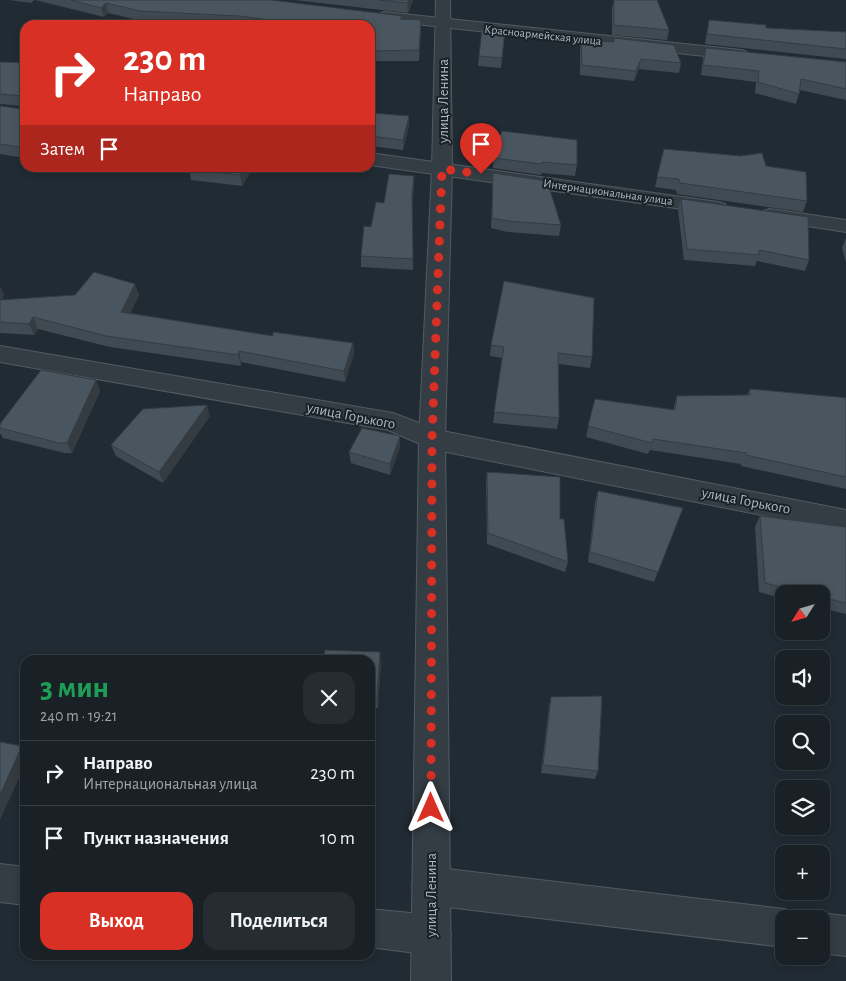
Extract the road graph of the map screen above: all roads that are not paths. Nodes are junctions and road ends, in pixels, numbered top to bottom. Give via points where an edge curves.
1 (443, 12) edge
2 (366, 15) edge
3 (758, 57) edge
4 (375, 161) edge
5 (442, 169) junction
6 (846, 226) edge
7 (0, 354) edge
8 (432, 439) junction
9 (846, 521) edge
10 (0, 883) edge
11 (20, 885) edge
12 (431, 886) junction
13 (775, 927) edge
14 (375, 929) edge
15 (830, 934) edge
16 (431, 935) junction
17 (846, 936) edge
18 (430, 981) edge

1 - 2 street, Красноармейская улица
1 - 3 street, Красноармейская улица
1 - 5 street, улица Ленина
4 - 5 street, Интернациональная улица
5 - 6 street, Интернациональная улица
5 - 8 street, улица Ленина
7 - 8 street, улица Горького via 393,422
8 - 9 street, улица Горького
8 - 12 street, улица Ленина
10 - 11 street
12 - 13 street
12 - 16 street, улица Ленина
14 - 16 street
15 - 17 street
16 - 18 street, улица Ленина

